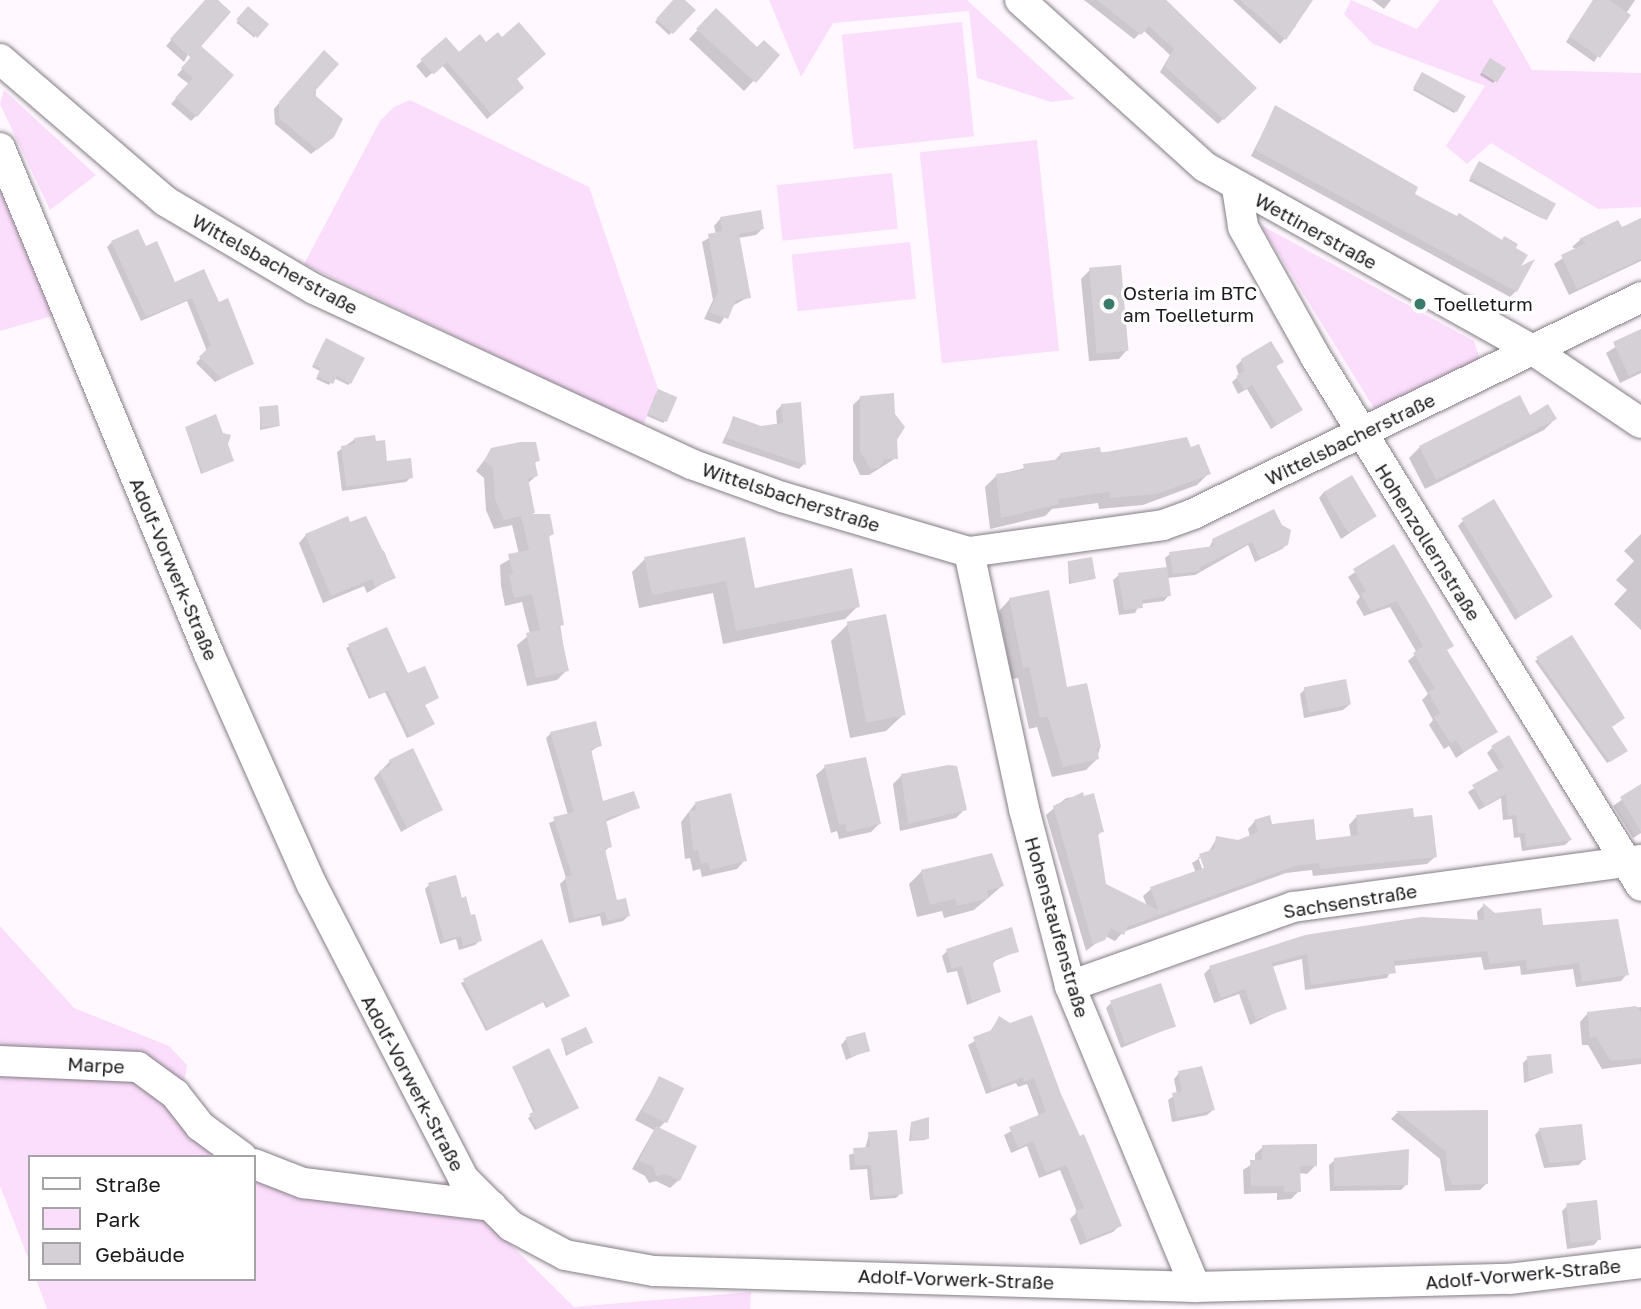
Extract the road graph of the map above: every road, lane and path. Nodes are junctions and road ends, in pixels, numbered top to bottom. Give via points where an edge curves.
1 (1020, 0) edge
2 (0, 59) edge
3 (0, 148) edge
4 (1237, 188) junction
5 (1641, 297) edge
6 (1533, 350) junction
7 (1641, 424) edge
8 (1360, 432) junction
9 (969, 552) junction
10 (1636, 869) edge
11 (1070, 986) junction
12 (0, 1061) edge
13 (239, 1155) edge
14 (256, 1165) edge
15 (492, 1206) junction
16 (1641, 1262) edge
17 (1195, 1287) junction

1 - 4 street, Wettinerstraße via 1174,143
2 - 9 street, Wittelsbacherstraße via 165,201 314,289 691,464 782,497
3 - 15 street, Adolf-Vorwerk-Straße via 209,654 312,886 463,1178
4 - 6 street, Wettinerstraße
4 - 8 street, Hohenzollernstraße via 1243,227
5 - 6 street, Wittelsbacherstraße
6 - 7 street, Wettinerstraße
6 - 8 street, Wittelsbacherstraße
8 - 9 street, Wittelsbacherstraße via 1298,466 1163,525
8 - 10 street, Hohenzollernstraße
9 - 11 street, Hohenstaufenstraße via 1024,809
10 - 11 street, Sachsenstraße via 1293,907
11 - 17 street, Hohenstaufenstraße
12 - 13 street, Marpe via 138,1067 175,1094 201,1126
14 - 15 street via 303,1183
15 - 17 street, Adolf-Vorwerk-Straße via 536,1242 565,1255 618,1267
16 - 17 street, Adolf-Vorwerk-Straße via 1509,1279

